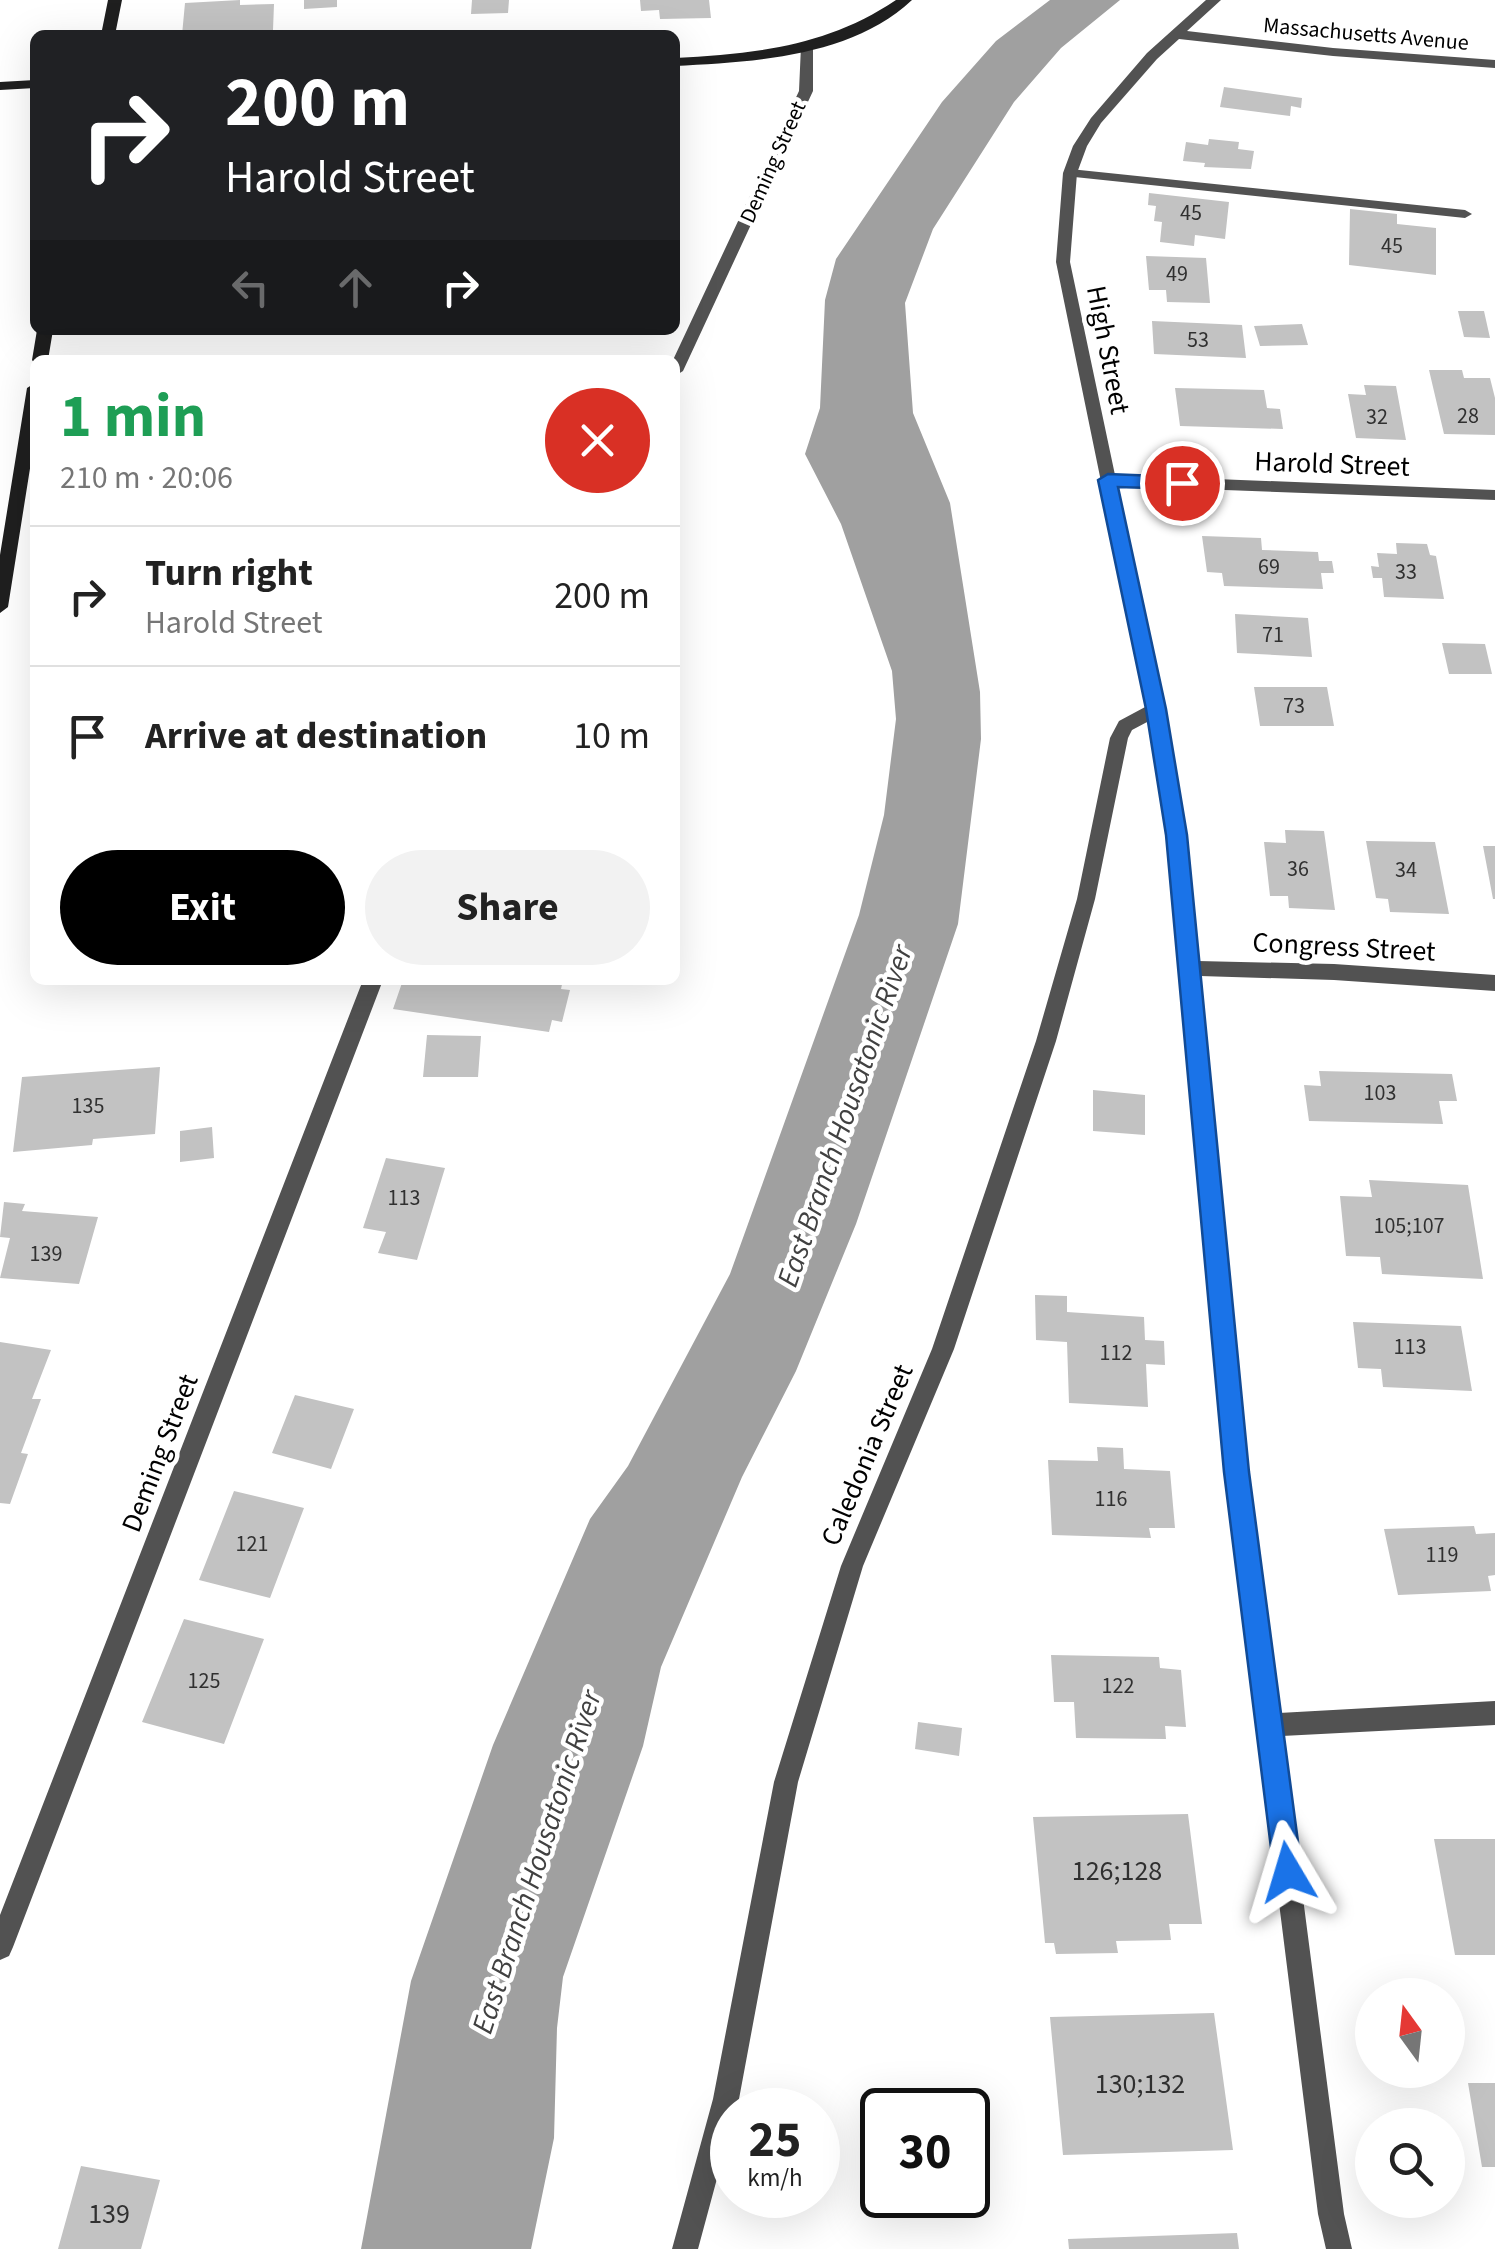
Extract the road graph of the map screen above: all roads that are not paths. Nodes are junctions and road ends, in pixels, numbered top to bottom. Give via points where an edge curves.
1 (115, 0) edge
2 (905, 0) edge
3 (1214, 0) edge
4 (109, 30) edge
5 (1174, 34) junction
6 (806, 50) junction
7 (680, 62) edge
8 (1495, 64) edge
9 (30, 84) edge
10 (0, 86) edge
11 (1070, 173) junction
12 (1465, 214) dead end
13 (680, 360) edge
14 (30, 419) edge
15 (1108, 480) junction
16 (1495, 495) edge
17 (0, 607) edge
18 (1156, 709) junction
19 (1191, 968) junction
20 (1495, 983) edge
21 (371, 985) edge
22 (1495, 1713) edge
23 (1269, 1725) junction
24 (0, 1946) edge
25 (685, 2249) edge
26 (1340, 2249) edge

1 - 4 street
2 - 6 street
3 - 5 street, High Street
5 - 8 street, Massachusetts Avenue
5 - 11 street, High Street via 1096,120
6 - 7 street
6 - 13 street, Deming Street via 806,90
9 - 10 street
11 - 12 street
11 - 15 street, High Street via 1063,262
14 - 17 street
15 - 16 street, Harold Street
15 - 18 street, High Street
18 - 19 street, High Street
18 - 25 street, Caledonia Street via 1125,726 1119,738 1086,899 1040,1059 943,1350 852,1566 814,1686 786,1782 726,2098
19 - 20 street, Congress Street
19 - 23 street, High Street via 1236,1472
21 - 24 street, Deming Street
22 - 23 street
23 - 26 street, High Street

